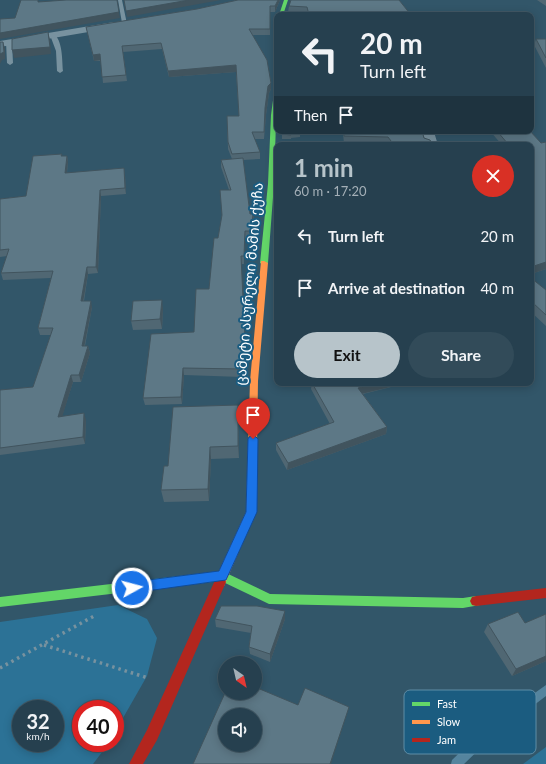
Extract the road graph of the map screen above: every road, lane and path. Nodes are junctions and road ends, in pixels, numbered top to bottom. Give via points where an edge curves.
1 (120, 0) edge
2 (286, 0) edge
3 (281, 12) edge
4 (128, 22) joint
5 (53, 35) junction
6 (5, 43) edge
7 (10, 63) dead end
8 (60, 71) dead end
9 (274, 115) edge
10 (274, 134) edge
11 (274, 142) edge
12 (274, 184) edge
13 (273, 221) edge
14 (222, 576) junction
15 (546, 593) edge
16 (0, 602) edge
17 (99, 613) dead end
18 (44, 645) junction
19 (0, 668) edge
20 (173, 686) junction
21 (136, 764) edge

1 - 4 lane
2 - 3 street
4 - 5 street
5 - 6 street
5 - 8 lane via 59,51
6 - 7 lane
9 - 10 street, ცამეტი ასურელი მამის ქუჩა
11 - 12 street, ცამეტი ასურელი მამის ქუჩა
12 - 13 street, ცამეტი ასურელი მამის ქუჩა
13 - 14 street, ცამეტი ასურელი მამის ქუჩა via 254,381 251,512
14 - 15 street via 269,599 463,603
14 - 16 street
14 - 20 street, ცამეტი ასურელი მამის ქუჩა
17 - 18 path
18 - 19 path
18 - 20 path
20 - 21 street, ცამეტი ასურელი მამის ქუჩა via 152,735

